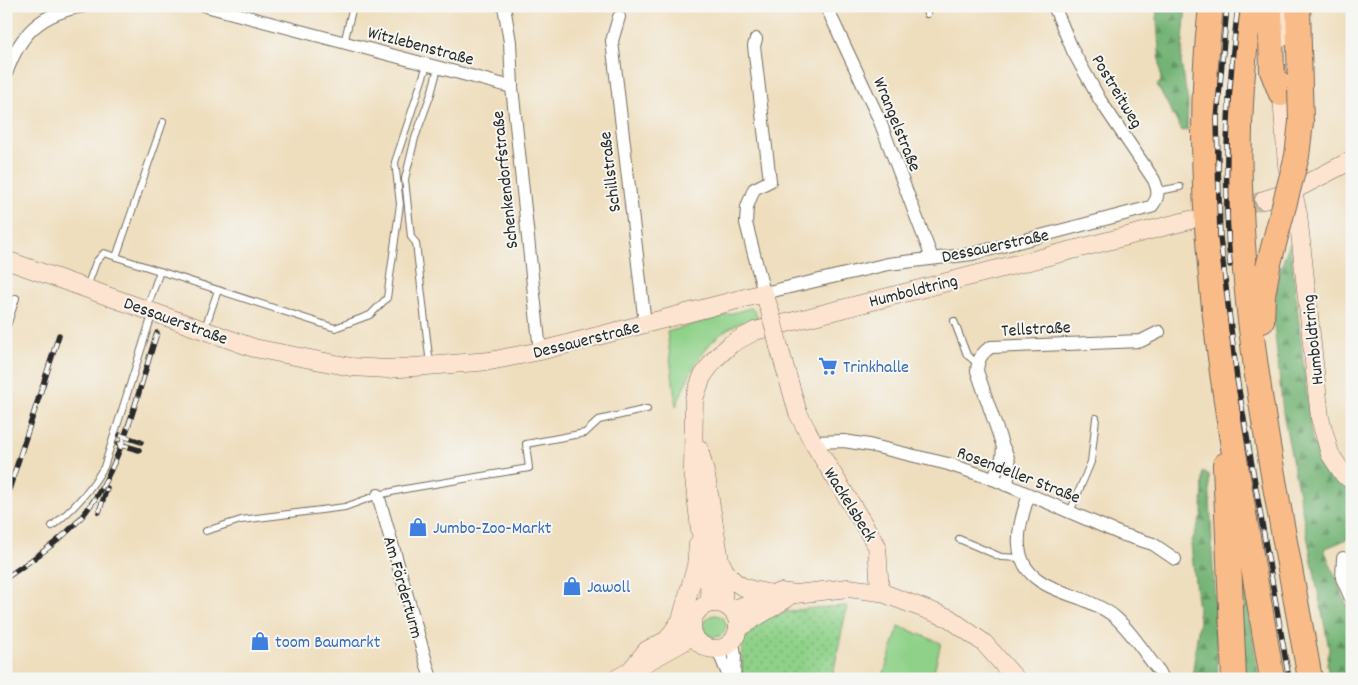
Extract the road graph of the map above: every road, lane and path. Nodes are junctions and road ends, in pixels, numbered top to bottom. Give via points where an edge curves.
1 (84, 6) edge
2 (206, 6) edge
3 (353, 6) edge
4 (504, 6) edge
5 (826, 6) edge
6 (924, 6) edge
7 (1054, 6) edge
8 (1211, 6) edge
9 (1250, 6) edge
10 (1270, 6) edge
11 (1295, 8) edge
12 (927, 14) dead end
13 (619, 17) dead end
14 (756, 39) dead end
15 (344, 43) junction
16 (432, 66) junction
17 (6, 74) edge
18 (512, 87) junction
19 (1290, 91) junction
20 (163, 122) dead end
21 (1352, 160) edge
22 (1180, 187) dead end
23 (1292, 190) junction
24 (1158, 191) junction
25 (1264, 200) tunnel mouth
26 (1190, 220) tunnel mouth
27 (116, 257) junction
28 (932, 258) junction
29 (6, 260) edge
30 (160, 271) junction
31 (86, 288) junction
32 (218, 290) junction
33 (764, 293) junction
34 (16, 298) dead end
35 (150, 310) junction
36 (954, 321) dead end
37 (645, 324) junction
38 (6, 330) edge
39 (204, 330) junction
40 (1159, 332) dead end
41 (540, 351) junction
42 (978, 364) junction
43 (431, 366) junction
44 (647, 409) dead end
45 (1264, 410) junction
46 (1230, 416) junction
47 (1096, 418) dead end
48 (693, 426) junction
49 (813, 442) junction
50 (1003, 447) junction
51 (993, 479) junction
52 (1352, 480) edge
53 (1006, 485) junction
54 (1029, 495) junction
55 (378, 496) junction
56 (1070, 512) junction
57 (52, 526) dead end
58 (700, 528) junction
59 (206, 531) dead end
60 (958, 539) dead end
61 (1021, 558) junction
62 (1343, 558) dead end
63 (1175, 559) dead end
64 (720, 561) junction
65 (880, 592) junction
66 (772, 594) junction
67 (796, 594) junction
68 (1352, 601) edge
69 (722, 606) junction
70 (717, 640) junction
71 (623, 675) edge
72 (431, 679) edge
73 (730, 679) edge
74 (734, 679) edge
75 (1016, 679) edge
76 (1163, 679) edge
77 (1234, 679) edge
78 (1272, 679) edge
79 (1310, 679) edge

1 - 17 street via 40,21 24,37
2 - 15 street, Witzlebenstraße
3 - 15 lane
4 - 18 street, Schenkendorfstraße
5 - 28 street, Wrangelstraße via 879,119
6 - 12 lane
7 - 24 street, Postreitweg via 1100,100 1154,180
8 - 46 highway via 1205,75 1204,175 1210,268
9 - 45 highway via 1240,121 1240,209 1254,357
10 - 19 highway via 1272,71
11 - 19 highway
13 - 37 street, Schillstraße via 612,41
14 - 33 street via 754,46 770,181 754,189 747,207 746,223
15 - 16 street, Witzlebenstraße
16 - 18 street, Witzlebenstraße
16 - 32 lane via 395,162 400,204 387,298 380,306 370,315 335,328
16 - 43 lane via 431,94 405,179
18 - 41 street, Schenkendorfstraße
19 - 23 street, Humboldtring via 1287,165
19 - 45 highway, bridge via 1301,122 1297,156 1268,267 1262,310
20 - 27 lane
21 - 23 street
22 - 24 lane
23 - 25 street
23 - 52 street, Humboldtring via 1298,214 1320,418 1330,454
24 - 28 street, Dessauerstraße via 1157,200 1151,208 972,254
26 - 48 street, Humboldtring via 755,331 731,344 715,358 702,378 694,400
27 - 30 lane
27 - 31 lane via 104,253 99,256
28 - 33 street, Dessauerstraße via 888,264
29 - 31 street, Dessauerstraße
30 - 32 lane
30 - 35 lane
31 - 35 street, Dessauerstraße
32 - 39 lane
33 - 37 street, Dessauerstraße
33 - 49 street, Wackelsbeck, bridge via 798,413
34 - 38 lane
35 - 39 street, Dessauerstraße
35 - 57 lane via 104,467 81,501
36 - 42 lane via 967,355
37 - 41 street, Dessauerstraße
39 - 43 street, Dessauerstraße via 254,348 351,367
40 - 42 street, Tellstraße via 1140,341 991,347
41 - 43 street, Dessauerstraße
42 - 50 street via 977,371
44 - 55 lane via 599,420 585,433 526,444 529,468
45 - 79 highway
46 - 77 highway via 1224,474
46 - 78 highway
47 - 56 lane via 1091,462
48 - 58 street, Humboldtring via 693,470
48 - 64 street, Humboldtring via 706,476
49 - 51 street, Rosendeller Straße via 869,445 948,464
49 - 65 street, Wackelsbeck via 877,546
50 - 51 street
50 - 53 street via 1010,465
51 - 53 street, Rosendeller Straße
53 - 54 street, Rosendeller Straße
54 - 56 street, Rosendeller Straße
54 - 61 street via 1018,542
55 - 59 lane via 345,507 241,520
55 - 72 street, Am Förderturm
56 - 63 street, Rosendeller Straße via 1153,544
58 - 69 street, Humboldtring via 708,566
58 - 71 street via 696,566 682,620 667,640 647,650
60 - 61 lane via 1001,557
61 - 76 street via 1026,569 1040,581 1116,618
62 - 68 street via 1342,578
64 - 66 street via 725,573 739,587
64 - 69 street, Humboldtring
65 - 67 street via 848,588
65 - 75 street via 949,618 984,643
66 - 67 street
66 - 69 street
67 - 70 street
69 - 70 street via 737,617
69 - 70 street via 701,607 691,624
70 - 71 street via 683,642
70 - 73 street
70 - 74 street via 735,656

